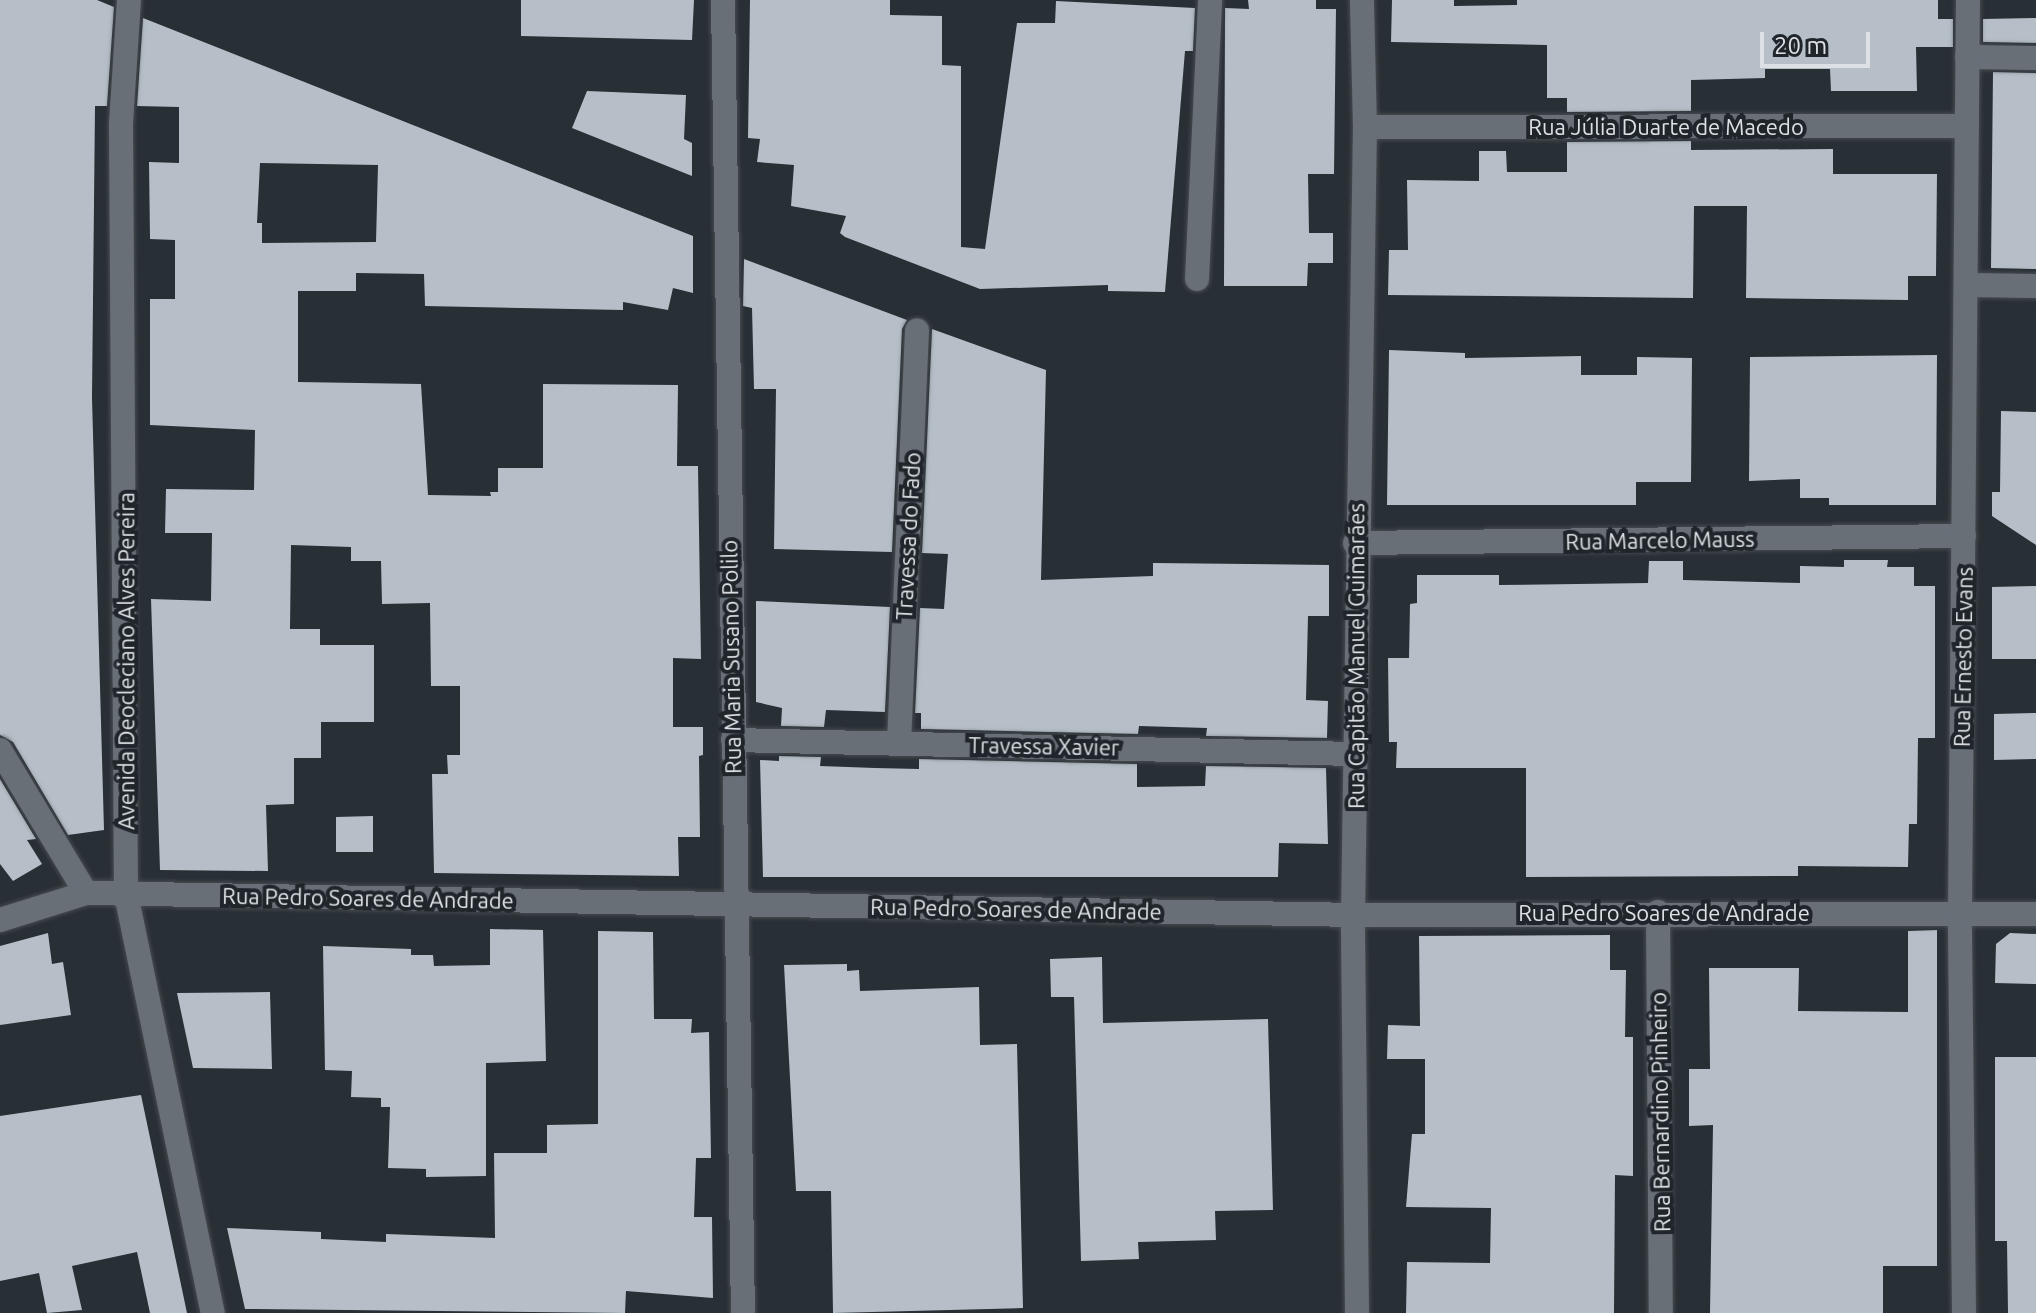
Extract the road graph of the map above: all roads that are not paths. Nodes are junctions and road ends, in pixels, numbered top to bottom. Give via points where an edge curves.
1 (129, 0) edge
2 (723, 0) edge
3 (1210, 0) edge
4 (1362, 0) edge
5 (1968, 0) edge
6 (1967, 57) junction
7 (2036, 58) edge
8 (1967, 126) junction
9 (1365, 127) junction
10 (1197, 279) dead end
11 (1967, 285) junction
12 (2036, 286) edge
13 (917, 330) dead end
14 (1964, 536) junction
15 (1355, 543) junction
16 (733, 740) junction
17 (899, 743) junction
18 (0, 750) edge
19 (1356, 754) junction
20 (86, 893) junction
21 (126, 894) junction
22 (735, 905) junction
23 (1658, 912) junction
24 (1960, 913) junction
25 (2036, 914) edge
26 (1353, 915) junction
27 (0, 920) edge
28 (213, 1313) edge
29 (743, 1313) edge
30 (1357, 1313) edge
31 (1661, 1313) edge
32 (1964, 1313) edge

1 - 21 street, Avenida Deocleciano Alves Pereira via 121,125
2 - 16 street, Rua Maria Susano Polilo
3 - 10 street
4 - 9 street, Rua Capitão Manuel Guimarães
5 - 6 street, Rua Ernesto Evans
6 - 7 street
6 - 8 street, Rua Ernesto Evans
8 - 9 street, Rua Júlia Duarte de Macedo
8 - 11 street, Rua Ernesto Evans
9 - 15 street, Rua Capitão Manuel Guimarães
11 - 12 street
11 - 14 street, Rua Ernesto Evans
13 - 17 street, Travessa do Fado
14 - 15 street, Rua Marcelo Mauss
14 - 24 street, Rua Ernesto Evans
15 - 19 street, Rua Capitão Manuel Guimarães
16 - 17 street, Travessa Xavier
16 - 22 street, Rua Maria Susano Polilo
17 - 19 street, Travessa Xavier
18 - 20 street
19 - 26 street, Rua Capitão Manuel Guimarães
20 - 21 street, Rua Pedro Soares de Andrade
20 - 27 street, Rua Pedro Soares de Andrade
21 - 22 street, Rua Pedro Soares de Andrade
21 - 28 street, Avenida Deocleciano Alves Pereira
22 - 26 street, Rua Pedro Soares de Andrade
22 - 29 street, Rua Maria Susano Polilo
23 - 24 street, Rua Pedro Soares de Andrade
23 - 26 street, Rua Pedro Soares de Andrade
23 - 31 street, Rua Bernardino Pinheiro
24 - 25 street, Rua Pedro Soares de Andrade
24 - 32 street, Rua Ernesto Evans
26 - 30 street, Rua Capitão Manuel Guimarães

